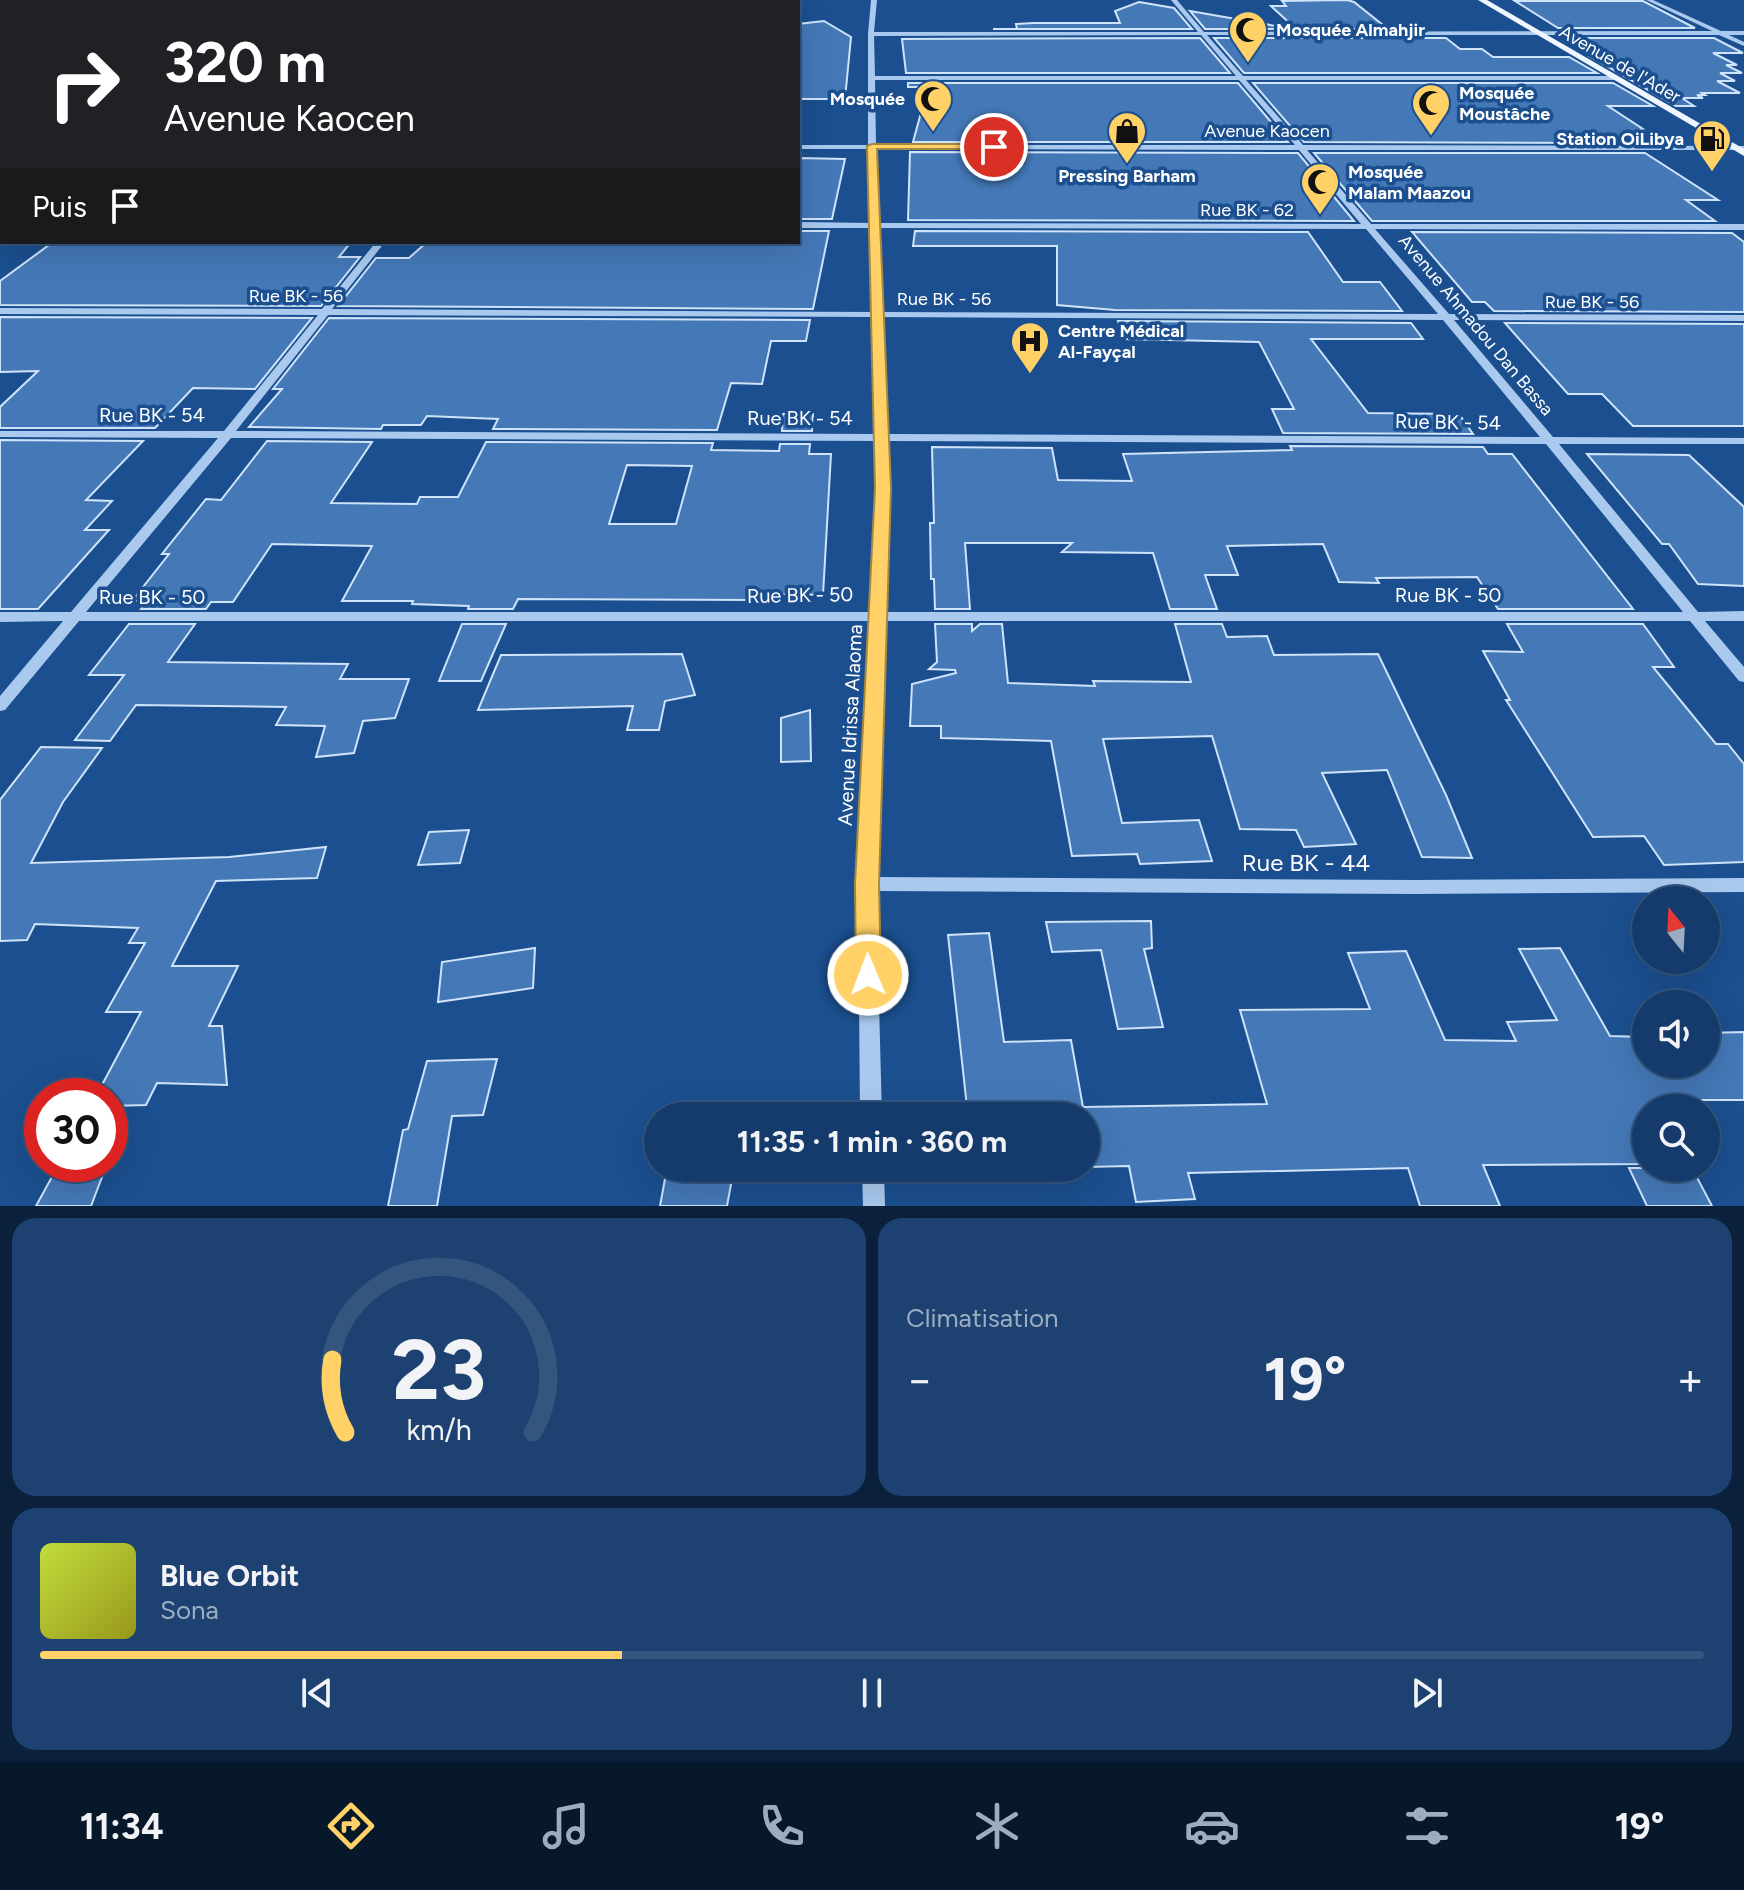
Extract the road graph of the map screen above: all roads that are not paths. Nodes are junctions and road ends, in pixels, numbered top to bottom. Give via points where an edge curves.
1 (874, 0) edge
2 (1174, 0) edge
3 (1482, 0) edge
4 (1649, 0) edge
5 (1203, 33) junction
6 (1537, 33) junction
7 (1722, 33) junction
8 (1744, 33) edge
9 (871, 34) junction
10 (1744, 44) edge
11 (872, 78) junction
12 (1243, 78) junction
13 (1613, 78) junction
14 (872, 146) junction
15 (800, 147) edge
16 (1299, 147) junction
17 (1742, 150) edge
18 (800, 225) edge
19 (875, 225) junction
20 (1369, 226) junction
21 (1744, 227) edge
22 (379, 244) edge
23 (0, 311) edge
24 (327, 312) junction
25 (877, 315) junction
26 (1447, 318) junction
27 (1744, 318) edge
28 (229, 433) junction
29 (0, 434) edge
30 (883, 436) junction
31 (1551, 441) junction
32 (1744, 441) edge
33 (879, 614) junction
34 (1695, 616) junction
35 (1744, 616) edge
36 (0, 617) edge
37 (72, 617) junction
38 (1744, 677) edge
39 (0, 706) edge
40 (867, 884) junction
41 (1744, 885) edge
42 (871, 1102) edge
43 (873, 1182) edge
44 (874, 1206) edge

1 - 9 street, Avenue Idrissa Alaoma
2 - 5 street, Avenue Ahmadou Dan Bassa
3 - 6 main road, Avenue de l'Ader
4 - 7 street
5 - 6 street
5 - 9 street
5 - 12 street, Avenue Ahmadou Dan Bassa
6 - 7 street
6 - 13 main road, Avenue de l'Ader
7 - 8 street
7 - 10 street
9 - 11 street, Avenue Idrissa Alaoma
11 - 12 street
11 - 14 street, Avenue Idrissa Alaoma
12 - 13 street
12 - 16 street, Avenue Ahmadou Dan Bassa
13 - 17 main road, Avenue de l'Ader
14 - 15 street, Avenue Kaocen
14 - 16 street, Avenue Kaocen
14 - 19 street, Avenue Idrissa Alaoma
16 - 17 street, Avenue Kaocen
16 - 20 street, Avenue Ahmadou Dan Bassa
18 - 19 street, Rue BK - 62
19 - 20 street, Rue BK - 62
19 - 25 street, Avenue Idrissa Alaoma
20 - 21 street, Rue BK - 62
20 - 26 street, Avenue Ahmadou Dan Bassa
22 - 24 street
23 - 24 street, Rue BK - 56
24 - 25 street, Rue BK - 56
24 - 28 street
25 - 26 street, Rue BK - 56
25 - 30 street, Avenue Idrissa Alaoma
26 - 27 street, Rue BK - 56
26 - 31 street, Avenue Ahmadou Dan Bassa
28 - 29 street, Rue BK - 54
28 - 30 street, Rue BK - 54
28 - 37 street
30 - 31 street, Rue BK - 54
30 - 33 street, Avenue Idrissa Alaoma
31 - 32 street, Rue BK - 54
31 - 34 street, Avenue Ahmadou Dan Bassa
33 - 34 street, Rue BK - 50
33 - 37 street, Rue BK - 50
33 - 40 street, Avenue Idrissa Alaoma
34 - 35 street, Rue BK - 50
34 - 38 street, Avenue Ahmadou Dan Bassa
36 - 37 street, Rue BK - 50
37 - 39 street
40 - 41 street, Rue BK - 44
40 - 42 street, Avenue Idrissa Alaoma
43 - 44 street

